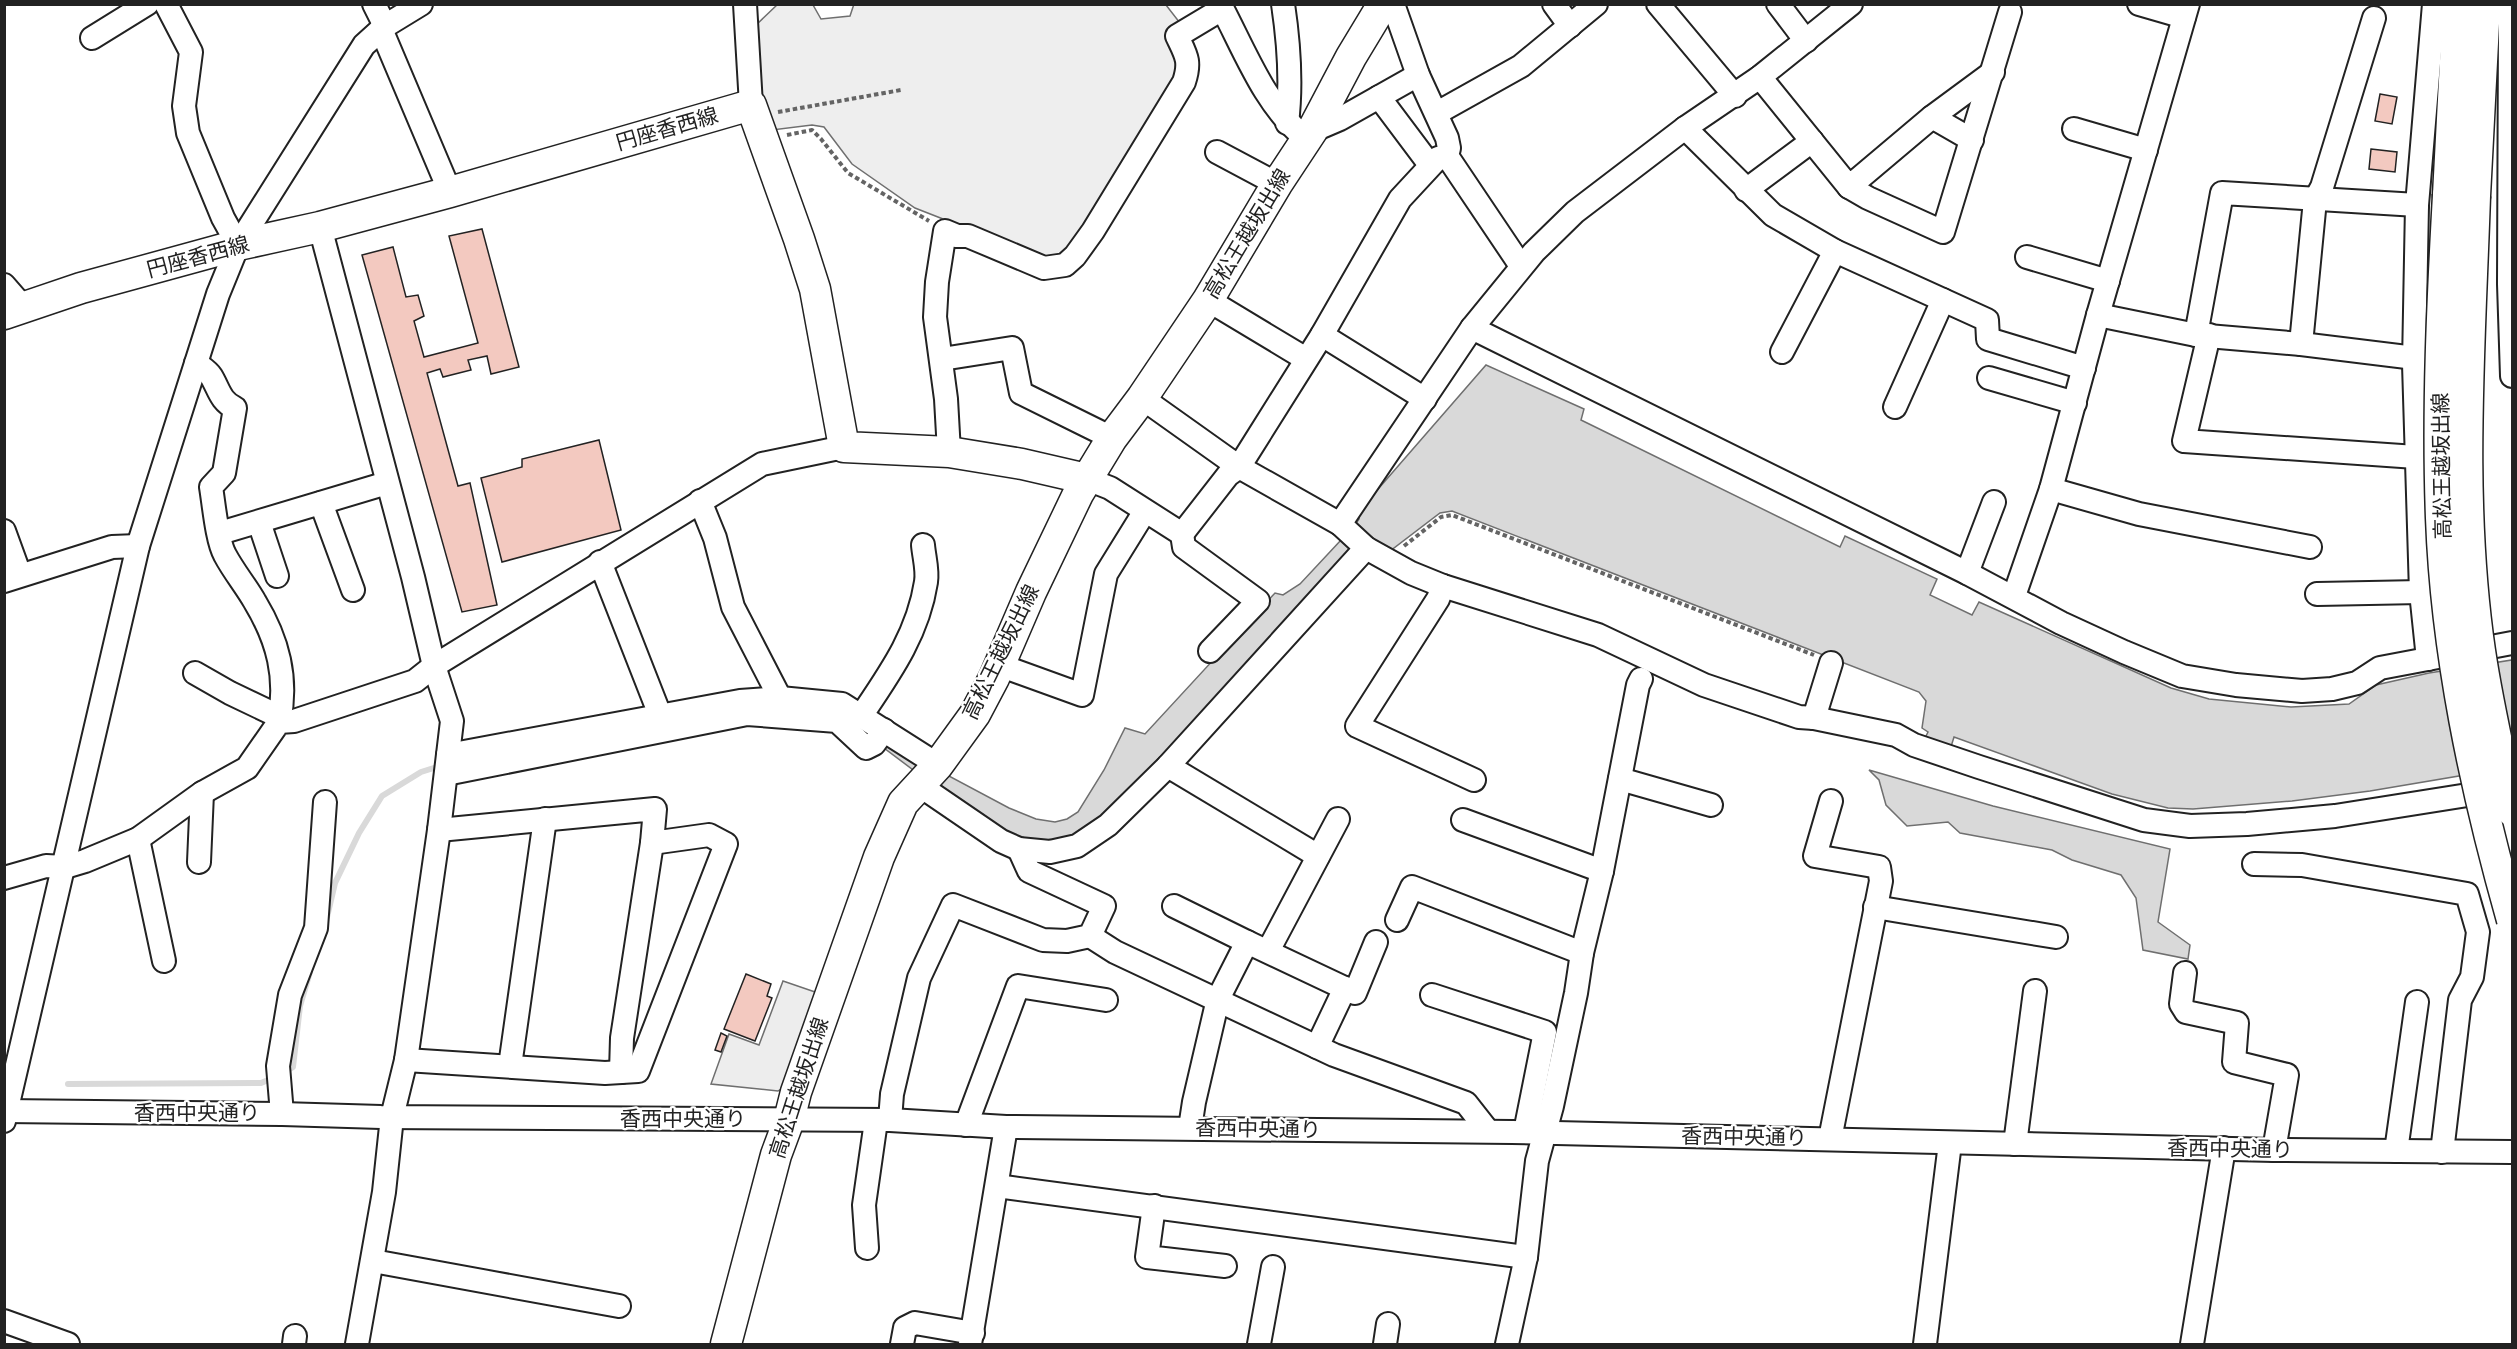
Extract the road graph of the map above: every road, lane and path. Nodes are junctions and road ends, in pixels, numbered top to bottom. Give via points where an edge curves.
1 (147, 4) edge
2 (166, 4) edge
3 (374, 4) edge
4 (421, 4) edge
5 (745, 4) edge
6 (1283, 4) edge
7 (1383, 4) edge
8 (1393, 4) edge
9 (1554, 4) edge
10 (1596, 4) edge
11 (1658, 4) edge
12 (1778, 4) edge
13 (1851, 4) edge
14 (2139, 4) edge
15 (2434, 4) edge
16 (2458, 4) edge
17 (2485, 4) edge
18 (2505, 4) edge
19 (1221, 7) edge
20 (2186, 11) edge
21 (2010, 12) dead end
22 (2374, 18) dead end
23 (1570, 26) junction
24 (383, 27) junction
25 (92, 38) dead end
26 (1806, 41) junction
27 (2511, 67) edge
28 (1993, 72) junction
29 (1418, 75) junction
30 (1760, 77) junction
31 (901, 90) dead end
32 (1735, 96) junction
33 (1379, 97) junction
34 (1437, 113) junction
35 (2511, 114) edge
36 (1932, 117) junction
37 (756, 121) junction
38 (1685, 128) junction
39 (2074, 129) dead end
40 (1302, 130) junction
41 (1972, 140) junction
42 (1812, 141) junction
43 (2511, 147) edge
44 (2146, 150) junction
45 (1217, 152) dead end
46 (1438, 161) junction
47 (1277, 184) junction
48 (1849, 187) junction
49 (1746, 190) junction
50 (450, 192) junction
51 (2462, 196) junction
52 (2315, 200) junction
53 (2417, 205) junction
54 (320, 227) junction
55 (945, 231) junction
56 (238, 245) junction
57 (1835, 251) junction
58 (2027, 257) dead end
59 (1521, 266) junction
60 (2108, 281) junction
61 (4, 285) edge
62 (2415, 290) junction
63 (2510, 292) edge
64 (1208, 300) junction
65 (1943, 300) junction
66 (14, 311) edge
67 (2098, 315) junction
68 (1472, 328) junction
69 (1322, 335) junction
70 (2202, 335) junction
71 (2301, 344) junction
72 (1782, 352) dead end
73 (2415, 358) junction
74 (942, 359) junction
75 (1306, 359) junction
76 (196, 363) junction
77 (2084, 368) junction
78 (2512, 376) edge
79 (1989, 378) dead end
80 (1142, 398) junction
81 (1425, 399) junction
82 (2075, 403) junction
83 (1895, 407) dead end
84 (1112, 438) junction
85 (844, 447) junction
86 (949, 452) junction
87 (2416, 457) junction
88 (1239, 467) junction
89 (1087, 479) junction
90 (387, 483) junction
91 (2051, 489) junction
92 (700, 501) junction
93 (1994, 502) dead end
94 (321, 503) junction
95 (1145, 511) junction
96 (259, 522) junction
97 (1343, 527) junction
98 (4, 531) edge
99 (220, 533) junction
100 (1182, 534) junction
101 (922, 545) dead end
102 (138, 546) junction
103 (1365, 547) junction
104 (2310, 547) dead end
105 (1387, 559) junction
106 (600, 562) junction
107 (1967, 573) junction
108 (277, 576) dead end
109 (12, 578) edge
110 (1443, 586) junction
111 (353, 590) dead end
112 (2421, 592) junction
113 (2317, 594) dead end
114 (2014, 596) junction
115 (2512, 643) edge
116 (1210, 651) dead end
117 (2428, 659) junction
118 (1832, 663) joint
119 (999, 665) junction
120 (434, 666) junction
121 (195, 673) dead end
122 (1641, 679) dead end
123 (780, 698) junction
124 (835, 712) junction
125 (861, 716) junction
126 (1814, 718) junction
127 (279, 722) junction
128 (661, 723) junction
129 (879, 737) junction
130 (447, 764) junction
131 (1168, 766) junction
132 (929, 775) junction
133 (1620, 779) junction
134 (1474, 780) dead end
135 (2512, 788) edge
136 (202, 793) junction
137 (1831, 801) dead end
138 (325, 802) dead end
139 (1711, 805) dead end
140 (2512, 811) edge
141 (545, 819) junction
142 (1338, 819) dead end
143 (1462, 820) dead end
144 (439, 830) junction
145 (138, 839) junction
146 (652, 843) junction
147 (1018, 849) junction
148 (1318, 856) junction
149 (199, 862) dead end
150 (2254, 864) dead end
151 (65, 867) junction
152 (1602, 872) junction
153 (4, 878) edge
154 (2512, 905) edge
155 (1174, 906) dead end
156 (1875, 907) junction
157 (2473, 912) junction
158 (1397, 920) dead end
159 (2512, 920) edge
160 (1090, 936) junction
161 (2056, 936) dead end
162 (1246, 942) junction
163 (1376, 942) dead end
164 (1268, 951) junction
165 (1582, 953) junction
166 (164, 961) dead end
167 (2186, 973) dead end
168 (1346, 988) junction
169 (2035, 990) dead end
170 (1432, 995) dead end
171 (1218, 999) junction
172 (1106, 1000) dead end
173 (2417, 1002) dead end
174 (1317, 1047) junction
175 (406, 1060) junction
176 (510, 1066) junction
177 (621, 1072) junction
178 (5, 1114) edge
179 (282, 1114) junction
180 (392, 1117) junction
181 (789, 1120) junction
182 (883, 1120) junction
183 (966, 1125) junction
184 (1006, 1126) junction
185 (1190, 1128) junction
186 (1488, 1131) junction
187 (1535, 1132) junction
188 (1830, 1139) junction
189 (1950, 1143) junction
190 (2014, 1144) junction
191 (2224, 1148) junction
192 (2274, 1150) junction
193 (2396, 1151) junction
194 (2442, 1152) junction
195 (2512, 1152) edge
196 (997, 1186) junction
197 (1154, 1206) junction
198 (867, 1248) dead end
199 (1526, 1257) junction
200 (373, 1261) junction
201 (1225, 1266) dead end
202 (1272, 1267) dead end
203 (618, 1306) dead end
204 (4, 1321) edge
205 (971, 1339) edge
206 (69, 1344) edge
207 (357, 1344) edge
208 (726, 1344) edge
209 (902, 1344) edge
210 (1259, 1344) edge
211 (1507, 1344) edge
212 (1925, 1344) edge
213 (2192, 1344) edge

1 - 25 street
2 - 56 street via 191,52 184,106 188,133
3 - 24 street
4 - 24 street
5 - 37 street
6 - 40 street via 1290,98
7 - 40 main road, 高松王越坂出線
8 - 29 street
9 - 23 street
10 - 23 street
11 - 32 street
12 - 26 street
13 - 26 street
14 - 20 street
15 - 53 street
16 - 51 main road, 高松王越坂出線
17 - 51 main road, 高松王越坂出線
18 - 27 street via 2510,24
19 - 40 street via 1271,102
19 - 55 street via 1177,36 1189,68 1184,82 1094,231 1065,265 1044,268 968,236
20 - 44 street
21 - 28 street
22 - 52 street
23 - 34 street via 1521,66
24 - 50 street
24 - 56 street via 364,45
26 - 30 street
27 - 35 street
28 - 36 street
28 - 41 street
29 - 33 street
29 - 34 street
30 - 32 street
30 - 42 street
31 - 37 path
32 - 38 street
33 - 40 street via 1340,119
33 - 46 street
34 - 46 street via 1449,148
35 - 43 street
36 - 41 street
36 - 48 street
37 - 50 main road, 円座香西線
37 - 55 path via 812,130 848,173
37 - 85 main road via 815,289
38 - 49 street
38 - 59 street via 1575,212
39 - 44 street
40 - 47 main road, 高松王越坂出線
41 - 48 street via 1943,232
42 - 48 street
42 - 49 street
43 - 63 street
44 - 60 street
45 - 47 street
46 - 59 street
46 - 69 street via 1400,199
47 - 64 main road, 高松王越坂出線
49 - 57 street via 1773,215
50 - 54 main road, 円座香西線
51 - 140 main road, 高松王越坂出線, bridge via 2469,367 2470,541 2480,650
51 - 159 main road, 高松王越坂出線, bridge via 2440,390 2441,519 2463,717
52 - 53 street
52 - 70 street via 2222,193
52 - 71 street
53 - 62 street
54 - 56 main road, 円座香西線
54 - 90 street
55 - 74 street via 935,317
56 - 66 main road, 円座香西線 via 81,288
56 - 76 street
57 - 65 street
57 - 72 street
58 - 60 street
59 - 68 street
60 - 67 street
61 - 66 street
62 - 63 street, bridge
62 - 73 street
63 - 78 street
64 - 75 street
64 - 80 main road, 高松王越坂出線
65 - 77 street via 1987,320 1988,339
65 - 83 street
67 - 70 street
67 - 77 street
68 - 81 street
68 - 107 street
69 - 75 street
69 - 81 street
70 - 71 street
70 - 87 street via 2184,441
71 - 73 street
73 - 87 street
74 - 84 street via 1012,348 1021,393
74 - 86 street
75 - 88 street
76 - 99 street via 210,374 226,404 235,408 224,473 211,487
76 - 102 street
77 - 82 street
79 - 82 street
80 - 84 main road, 高松王越坂出線
80 - 88 street
81 - 97 street
82 - 91 street
84 - 89 main road, 高松王越坂出線
85 - 86 main road
85 - 92 street via 762,464
86 - 89 main road
87 - 112 street
88 - 97 street
88 - 100 street via 1228,475
89 - 95 street via 1110,488
89 - 119 main road, 高松王越坂出線
90 - 94 street
90 - 120 street
91 - 104 street via 2139,514
91 - 114 street
92 - 106 street
92 - 123 street via 715,538 733,607
93 - 107 street
94 - 96 street
94 - 111 street
95 - 100 street
95 - 119 street via 1106,574 1082,695
96 - 99 street
96 - 108 street
97 - 103 street
98 - 109 street
99 - 127 street via 224,553 255,602 275,645 284,697
100 - 116 street via 1184,547 1258,601
101 - 125 street via 926,583 910,635 901,657
102 - 109 street via 112,547
102 - 151 street
103 - 105 street
103 - 131 street
105 - 110 street
105 - 118 path via 1442,517 1452,515
106 - 120 street
106 - 128 street
107 - 114 street
110 - 126 street via 1598,635 1704,685 1799,717
110 - 134 street via 1357,726
112 - 113 street
112 - 117 street
114 - 117 street via 2092,637 2182,676 2236,685 2302,691 2332,689 2357,683 2380,668
115 - 117 street, bridge
118 - 126 street
119 - 132 main road, 高松王越坂出線 via 975,714
120 - 127 street via 415,681 294,721
120 - 130 street via 452,721
121 - 127 street via 276,715
122 - 133 street
123 - 124 street
123 - 128 street via 740,701
124 - 125 street via 842,705
124 - 128 street via 747,714
124 - 129 street via 866,748
125 - 129 street
126 - 135 street via 1896,735 1914,745 2144,820 2190,826 2335,816
127 - 136 street via 247,768
128 - 130 street
129 - 132 street
130 - 144 street
131 - 147 street via 1108,825 1077,846 1050,852
131 - 148 street
132 - 147 street via 1000,842
132 - 181 main road, 高松王越坂出線 via 903,803 879,857
133 - 139 street
133 - 152 street
136 - 145 street
136 - 149 street
137 - 156 street via 1815,856 1879,867 1881,881
138 - 179 street via 316,928 290,995 279,1075
141 - 144 street
141 - 146 street via 655,809
141 - 176 street
142 - 148 street
143 - 152 street
144 - 175 street
145 - 151 street
145 - 166 street
146 - 177 street via 624,1027
146 - 177 street via 709,835 726,844 638,1071
147 - 160 street via 1029,871 1104,906
148 - 164 street
150 - 157 street via 2302,865 2468,894
151 - 153 street via 46,866
151 - 178 street
152 - 165 street
154 - 157 street
155 - 162 street
156 - 161 street
156 - 188 street
157 - 194 street via 2478,932 2472,977 2460,1000
158 - 165 street via 1412,887
160 - 171 street via 1115,952
160 - 182 street via 1067,941 1043,940 953,905 919,978
162 - 164 street
162 - 171 street
163 - 168 street via 1355,993
164 - 168 street
165 - 187 street via 1576,993
167 - 192 street via 2181,1004 2186,1012 2237,1023 2234,1062 2287,1074
168 - 174 street
169 - 190 street
170 - 187 street via 1545,1032
171 - 174 street
171 - 185 street
172 - 183 street via 1018,986
173 - 193 street
174 - 186 street via 1466,1103
175 - 176 street
175 - 180 street
176 - 177 street
178 - 179 street, 香西中央通り
179 - 180 street, 香西中央通り
180 - 181 street, 香西中央通り
180 - 200 street
181 - 182 street, 香西中央通り
181 - 208 main road, 高松王越坂出線 via 776,1155
182 - 183 street, 香西中央通り
182 - 198 street via 864,1205
183 - 184 street, 香西中央通り
184 - 185 street, 香西中央通り
184 - 196 street
185 - 186 street, 香西中央通り
186 - 187 street, 香西中央通り
187 - 188 street, 香西中央通り
187 - 199 street via 1537,1161
188 - 189 street, 香西中央通り
189 - 190 street, 香西中央通り
189 - 212 street
190 - 191 street, 香西中央通り
191 - 192 street, 香西中央通り
191 - 213 street
192 - 193 street, 香西中央通り
193 - 194 street, 香西中央通り
194 - 195 street, 香西中央通り
196 - 197 street
196 - 205 street
197 - 199 street
197 - 201 street via 1147,1257
199 - 211 street
200 - 203 street
200 - 207 street
202 - 210 street
204 - 206 street
205 - 209 street via 915,1323 905,1328

